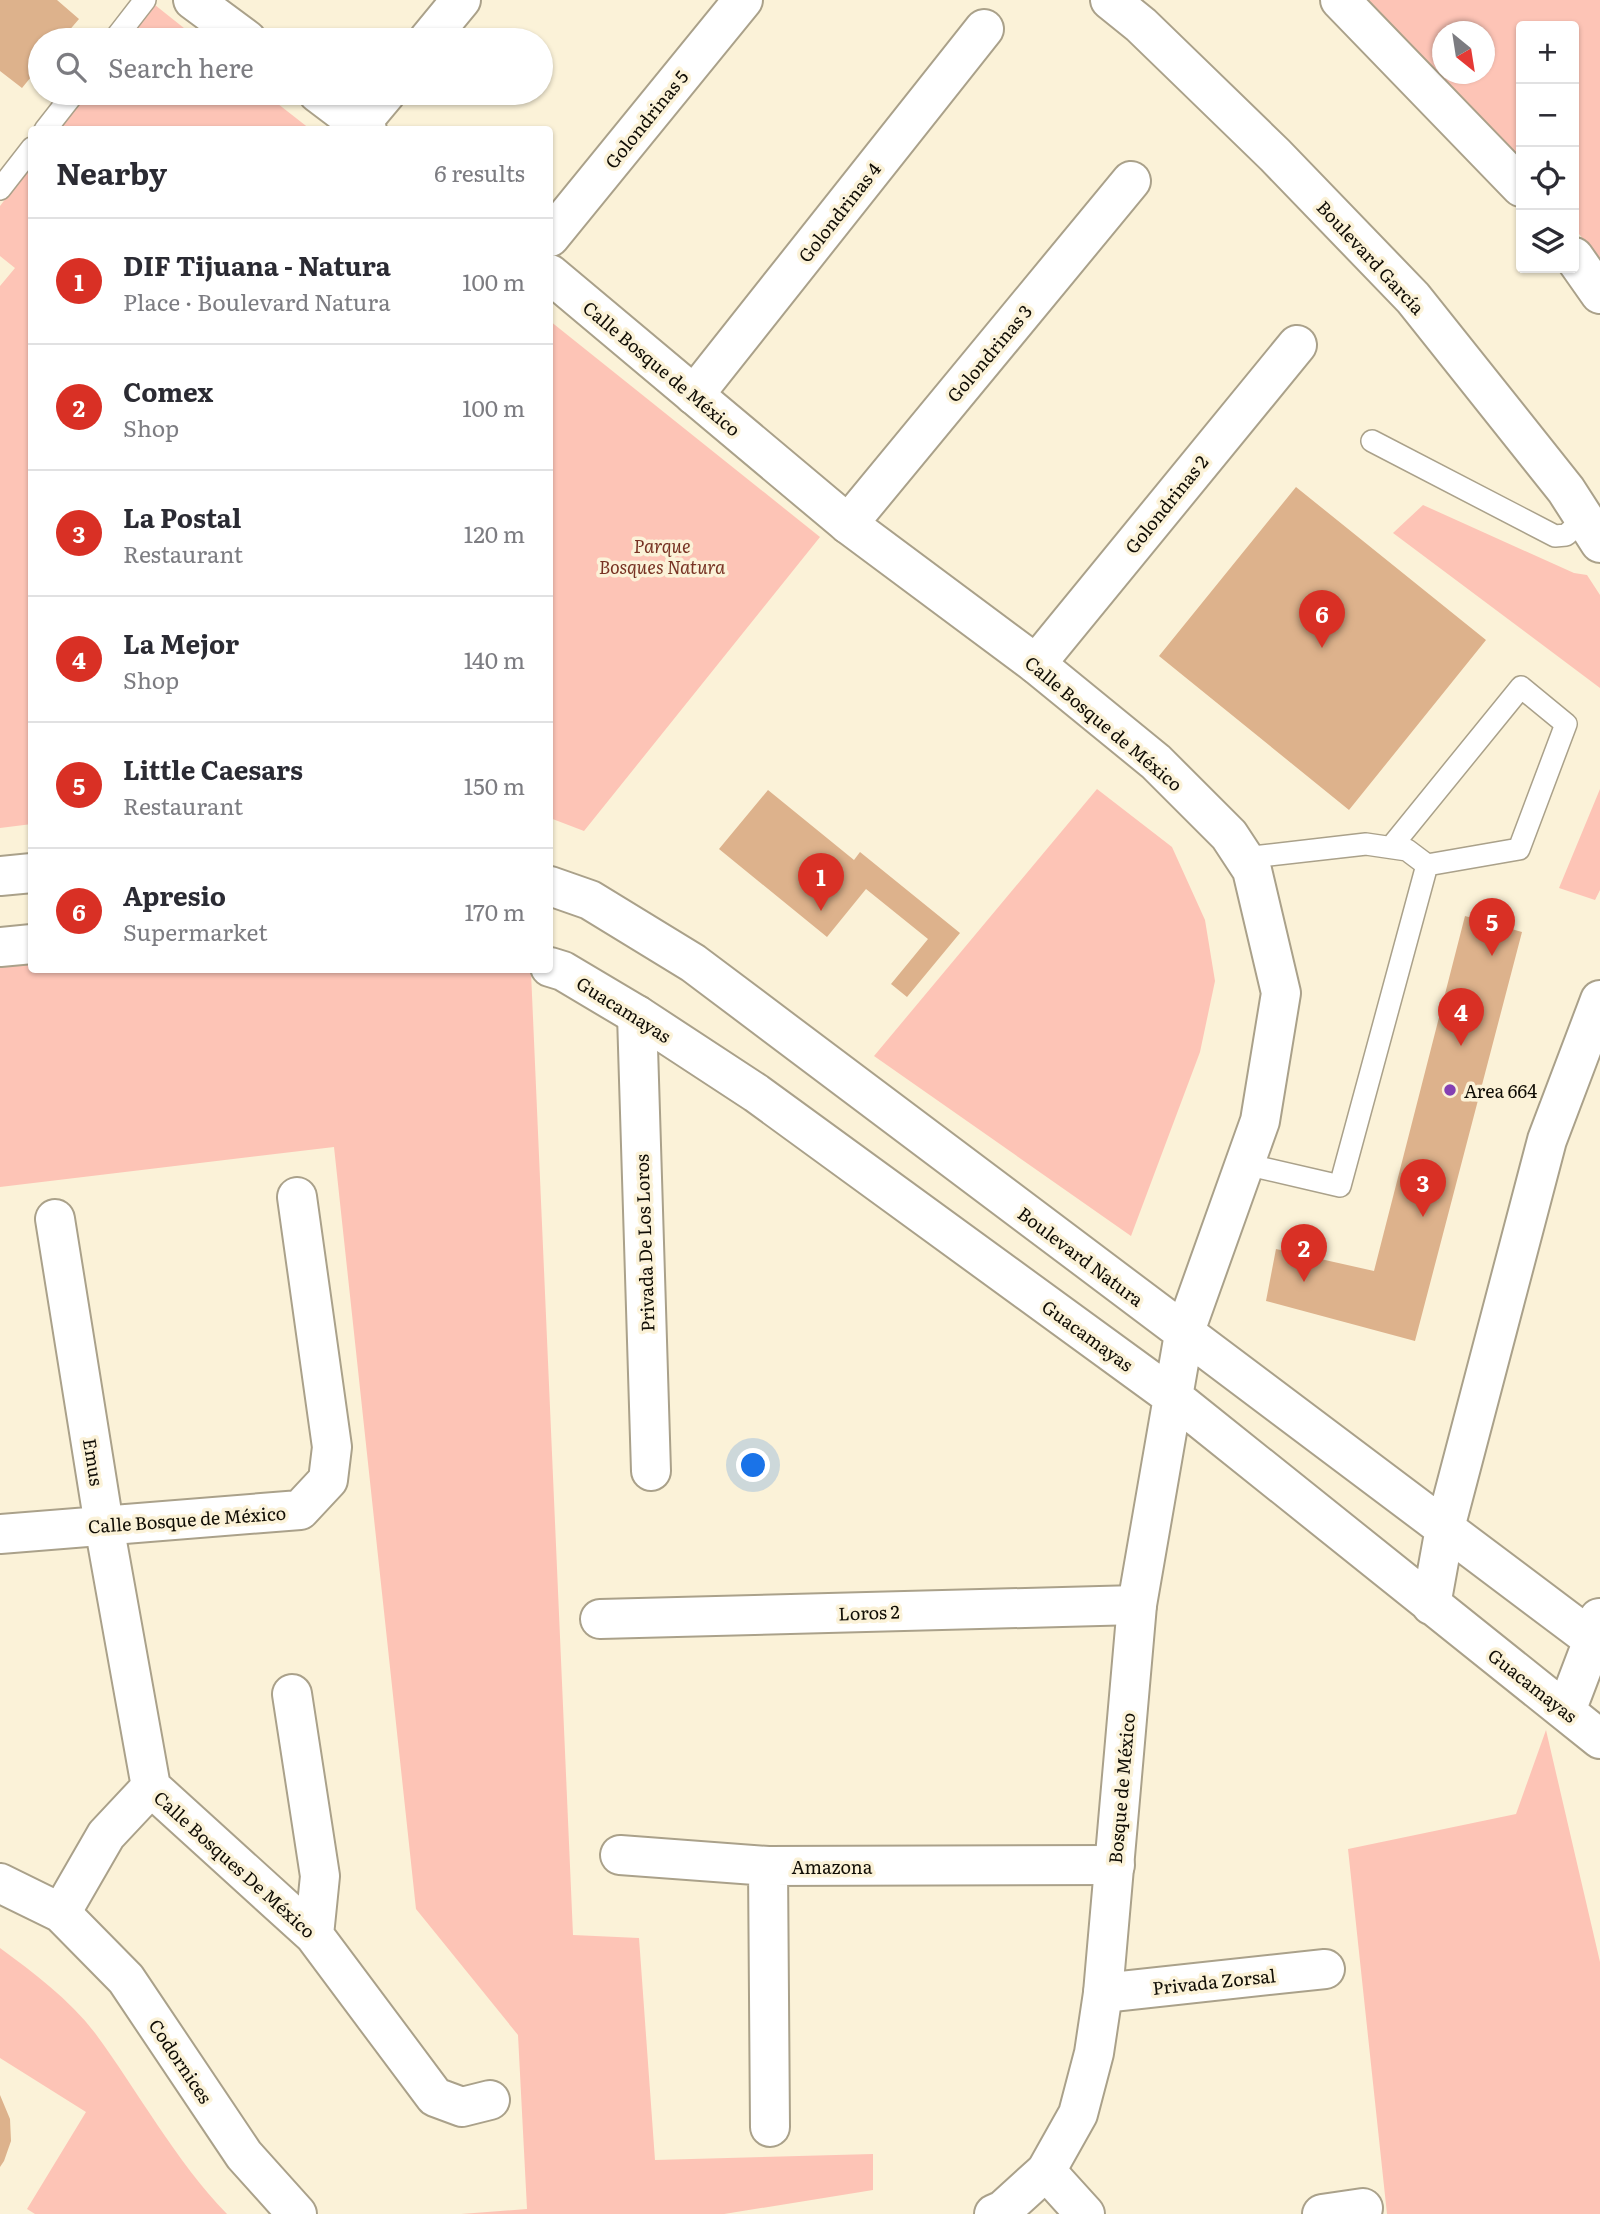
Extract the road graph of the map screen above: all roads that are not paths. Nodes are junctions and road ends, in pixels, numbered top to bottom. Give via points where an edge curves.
1 (145, 0) edge
2 (193, 0) edge
3 (461, 0) edge
4 (743, 0) edge
5 (1110, 0) edge
6 (1339, 0) edge
7 (123, 28) edge
8 (231, 28) edge
9 (438, 28) edge
10 (984, 29) dead end
11 (65, 105) edge
12 (334, 105) edge
13 (378, 105) edge
14 (48, 126) edge
15 (362, 126) edge
16 (364, 126) edge
17 (28, 153) edge
18 (1131, 181) dead end
19 (1516, 182) edge
20 (0, 189) edge
21 (553, 233) edge
22 (1579, 264) edge
23 (553, 277) edge
24 (1600, 294) edge
25 (1297, 345) dead end
26 (694, 395) junction
27 (1372, 441) dead end
28 (1575, 505) junction
29 (848, 524) junction
30 (1600, 543) edge
31 (1036, 664) junction
32 (1391, 847) junction
33 (1244, 858) junction
34 (1427, 866) junction
35 (28, 873) edge
36 (0, 876) edge
37 (553, 887) edge
38 (28, 944) edge
39 (0, 947) edge
40 (553, 968) edge
41 (1600, 1000) edge
42 (637, 1015) junction
43 (1245, 1164) junction
44 (297, 1196) dead end
45 (55, 1219) dead end
46 (1184, 1334) junction
47 (1172, 1397) junction
48 (651, 1471) dead end
49 (104, 1525) junction
50 (1445, 1528) junction
51 (0, 1534) edge
52 (1137, 1605) junction
53 (1431, 1605) junction
54 (600, 1619) dead end
55 (1598, 1633) edge
56 (292, 1694) dead end
57 (1566, 1711) junction
58 (1600, 1739) edge
59 (150, 1787) junction
60 (620, 1855) dead end
61 (1115, 1865) junction
62 (768, 1867) junction
63 (0, 1883) edge
64 (61, 1913) junction
65 (314, 1935) junction
66 (1325, 1969) dead end
67 (1103, 1993) junction
68 (490, 2099) dead end
69 (769, 2127) dead end
70 (1046, 2171) junction
71 (1363, 2208) dead end
72 (297, 2214) edge
73 (994, 2214) edge
74 (1085, 2214) edge
75 (1322, 2214) edge

1 - 7 lane
2 - 8 street
3 - 9 street
4 - 21 street, Golondrinas 5
5 - 28 street, Boulevard García via 1275,155 1413,298
6 - 19 street
10 - 26 street, Golondrinas 4
11 - 14 lane
12 - 15 street
13 - 16 street
17 - 20 lane
18 - 29 street, Golondrinas 3
22 - 24 street
23 - 26 street, Calle Bosque de México
25 - 31 street, Golondrinas 2
26 - 29 street, Calle Bosque de México
27 - 28 lane via 1555,536 1566,535 1575,527
28 - 30 street, Boulevard García
29 - 31 street, Calle Bosque de México
31 - 33 street, Calle Bosque de México via 1156,762 1229,835
32 - 33 lane via 1366,844
32 - 34 lane via 1407,850
32 - 34 lane via 1521,687 1566,724 1518,849
33 - 43 street, Calle Bosque de México via 1252,870 1281,993 1260,1121
34 - 43 lane via 1340,1186
35 - 36 street
37 - 46 street, Boulevard Natura via 590,900 693,963
38 - 39 street
40 - 42 street, Guacamayas
41 - 50 street via 1547,1140
42 - 47 street, Guacamayas via 756,1093
42 - 48 street, Privada De Los Loros
43 - 46 street, Calle Bosque de México
44 - 49 street, Calle Bosque de México via 332,1447 328,1480 300,1510
45 - 49 street, Emus
46 - 47 street, Calle Bosque de México
46 - 50 street, Boulevard Natura
47 - 52 street, Bosque de México
47 - 53 street, Guacamayas
49 - 51 street, Calle Bosque de México
49 - 59 street, Emus
50 - 53 street
50 - 55 street, Boulevard Natura
52 - 54 street, Loros 2
52 - 61 street, Bosque de México
53 - 57 street, Guacamayas
55 - 57 street
56 - 65 street via 320,1876
57 - 58 street, Guacamayas
59 - 64 street via 107,1835
59 - 65 street, Calle Bosques De México
60 - 62 street
61 - 62 street, Amazona
61 - 67 street, Bosque de México
62 - 69 street, Amazona
63 - 64 street
64 - 72 street, Codornices via 127,1979 244,2155
65 - 68 street, Calle Bosques De México via 435,2097 462,2106
66 - 67 street, Privada Zorsal
67 - 70 street, Bosque de México via 1079,2114
70 - 73 street
70 - 74 street
71 - 75 street

